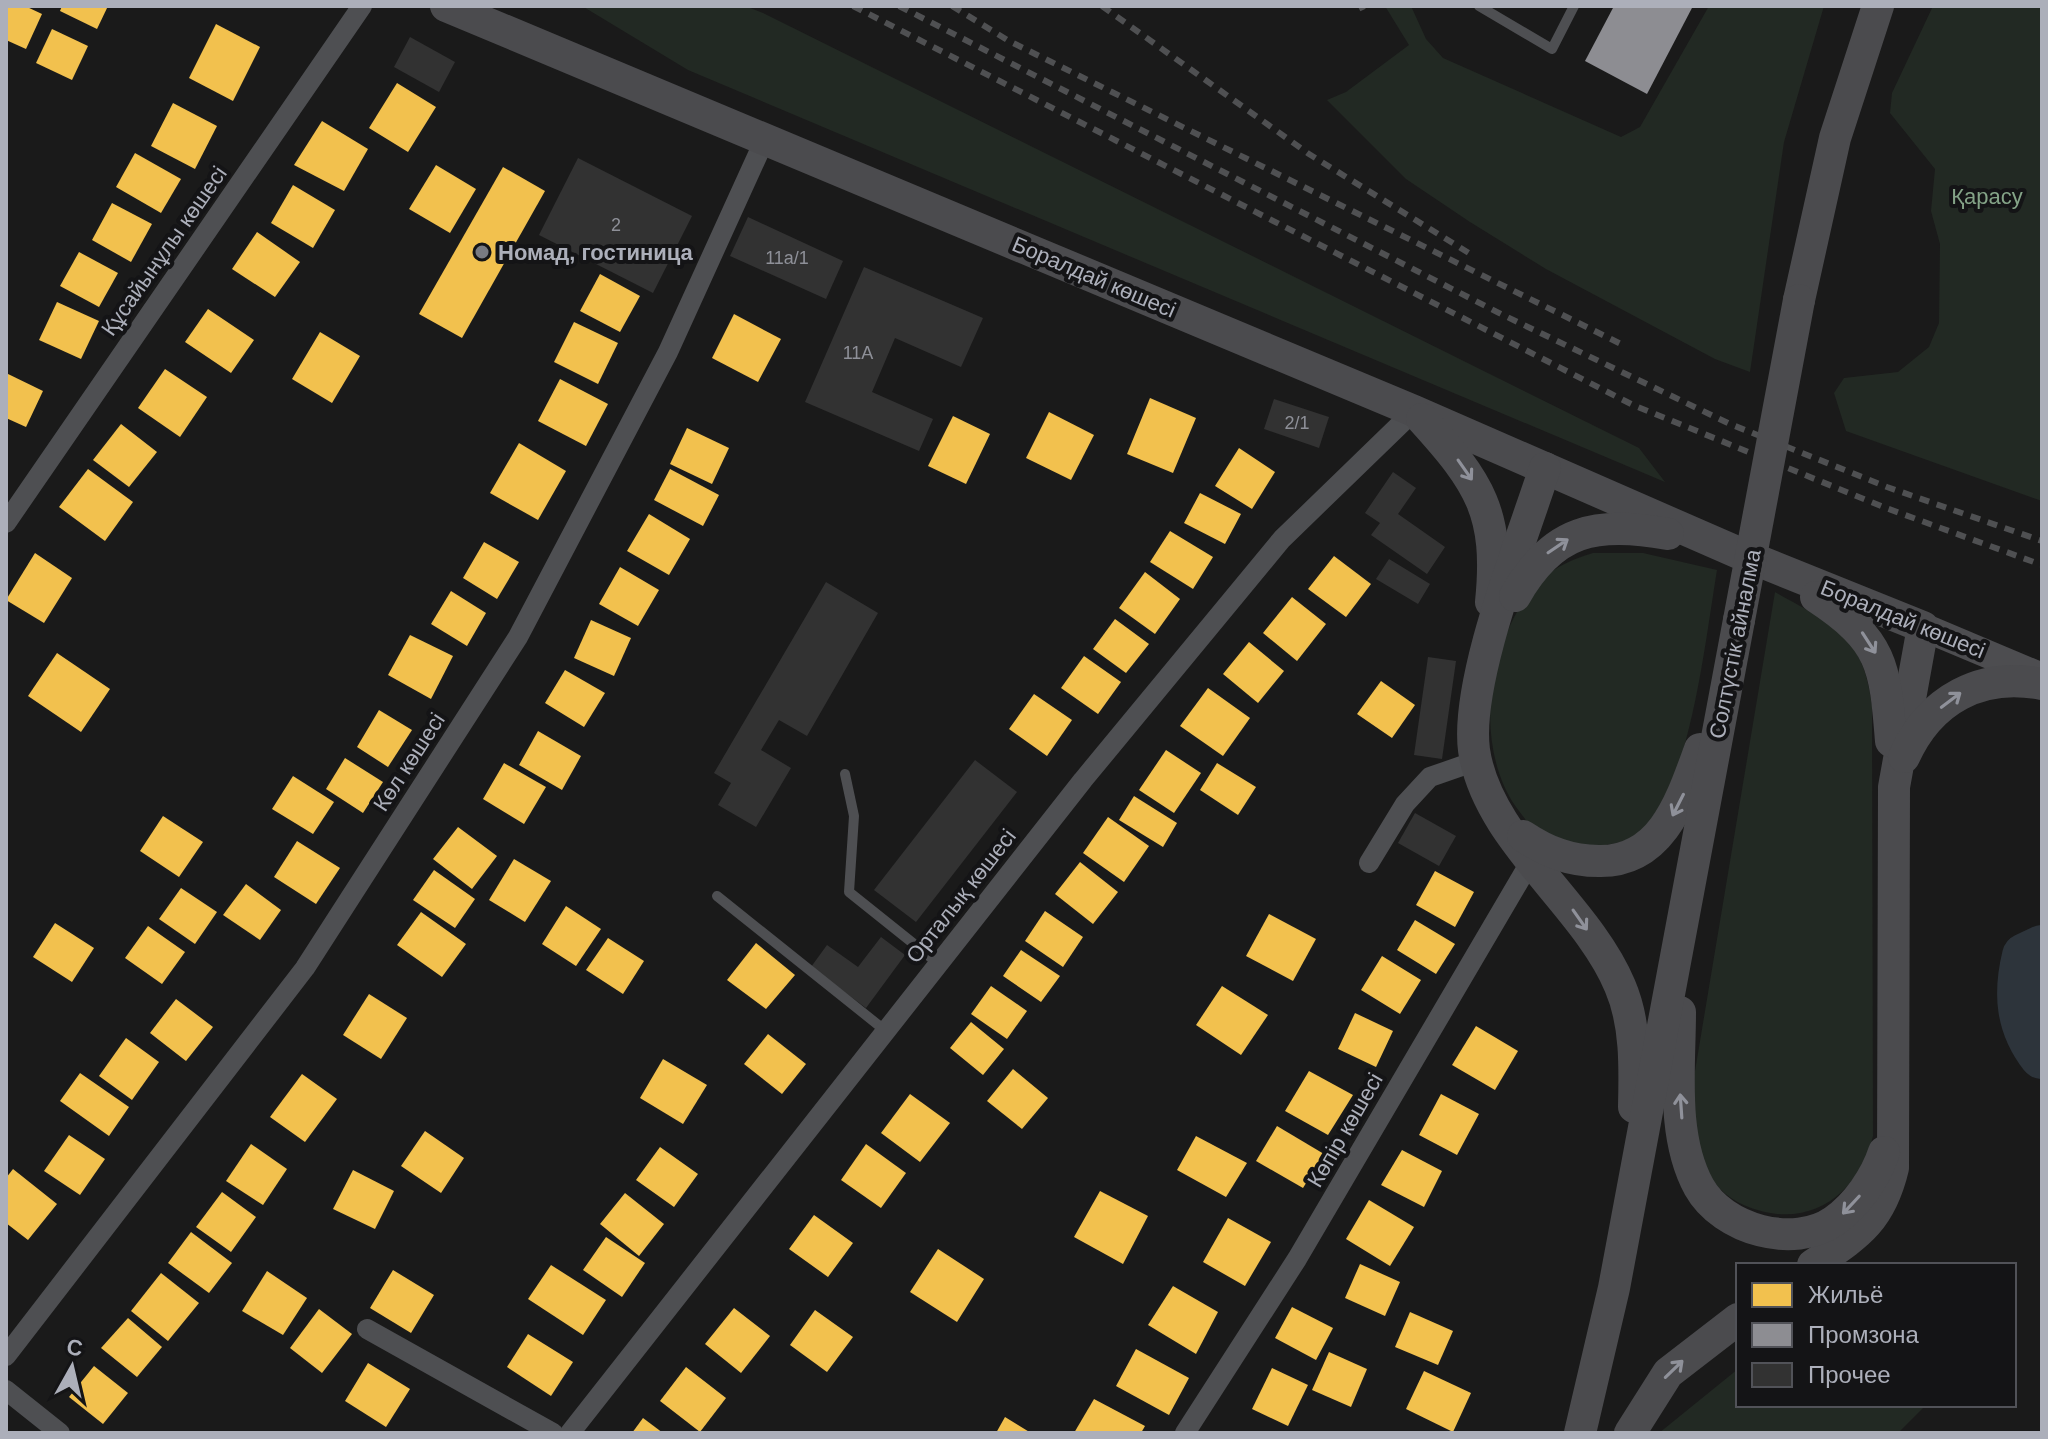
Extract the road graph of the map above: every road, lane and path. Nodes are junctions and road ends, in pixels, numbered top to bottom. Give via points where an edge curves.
1 (362, 6) edge
2 (446, 6) edge
3 (1479, 6) edge
4 (1574, 6) edge
5 (1878, 6) edge
6 (765, 139) junction
7 (1414, 411) junction
8 (1545, 468) junction
9 (6, 523) edge
10 (1751, 558) junction
11 (1923, 627) junction
12 (1734, 653) junction
13 (1486, 656) junction
14 (2042, 677) edge
15 (2042, 684) edge
16 (1476, 761) junction
17 (845, 774) dead end
18 (1894, 787) junction
19 (1536, 853) junction
20 (1369, 863) dead end
21 (717, 896) dead end
22 (1680, 935) junction
23 (939, 964) junction
24 (887, 1032) junction
25 (1894, 1110) junction
26 (1631, 1194) junction
27 (1816, 1263) edge
28 (1614, 1288) junction
29 (1736, 1321) edge
30 (367, 1329) dead end
31 (6, 1356) edge
32 (6, 1390) edge
33 (60, 1433) edge
34 (553, 1433) edge
35 (570, 1433) edge
36 (1185, 1433) edge
37 (1580, 1433) edge
38 (1598, 1433) edge
39 (1630, 1433) edge

1 - 9 street, Құсайынұлы көшесі
2 - 6 main road, Боралдай көшесі
3 - 4 lane via 1552,49
5 - 12 main road, Солтүстік айналма, bridge via 1835,138 1799,300
6 - 7 main road, Боралдай көшесі
6 - 31 street, Көл көшесі via 668,352 518,637 305,968
7 - 8 main road, Боралдай көшесі
7 -> 13 main road via 1469,474 1489,516 1493,564
7 - 23 street, Орталық көшесі via 1282,539
8 - 10 main road, Боралдай көшесі
8 - 13 main road
10 - 11 main road, Боралдай көшесі
13 -> 10 main road via 1535,563 1558,543 1581,533 1639,529
10 -> 18 main road via 1839,613 1874,647 1885,683
11 - 14 main road, Боралдай көшесі
11 - 18 main road
12 -> 19 main road via 1684,793 1654,841 1608,861
12 - 22 main road, Солтүстік айналма
13 - 16 main road via 1474,711
18 -> 15 main road via 1918,734 1959,694 1992,680
16 - 19 main road via 1499,816
16 - 20 street via 1430,777 1405,804
17 - 23 lane via 854,816 849,892
18 - 25 main road
19 -> 26 main road via 1622,989 1632,1027
19 - 36 street, Көпір көшесі via 1297,1259
21 - 24 lane
25 -> 22 main road via 1871,1179 1834,1222 1808,1232 1778,1233 1726,1216 1699,1187 1684,1138
22 - 26 main road, Солтүстік айналма
23 - 24 street, Орталық көшесі
24 - 35 street, Орталық көшесі
25 - 27 main road via 1893,1168 1884,1200 1858,1234
26 - 28 main road, Солтүстік айналма
28 - 37 main road, Солтүстік айналма
28 - 38 main road, Солтүстік айналма
39 -> 29 main road via 1668,1373
30 - 34 street
32 - 33 street

